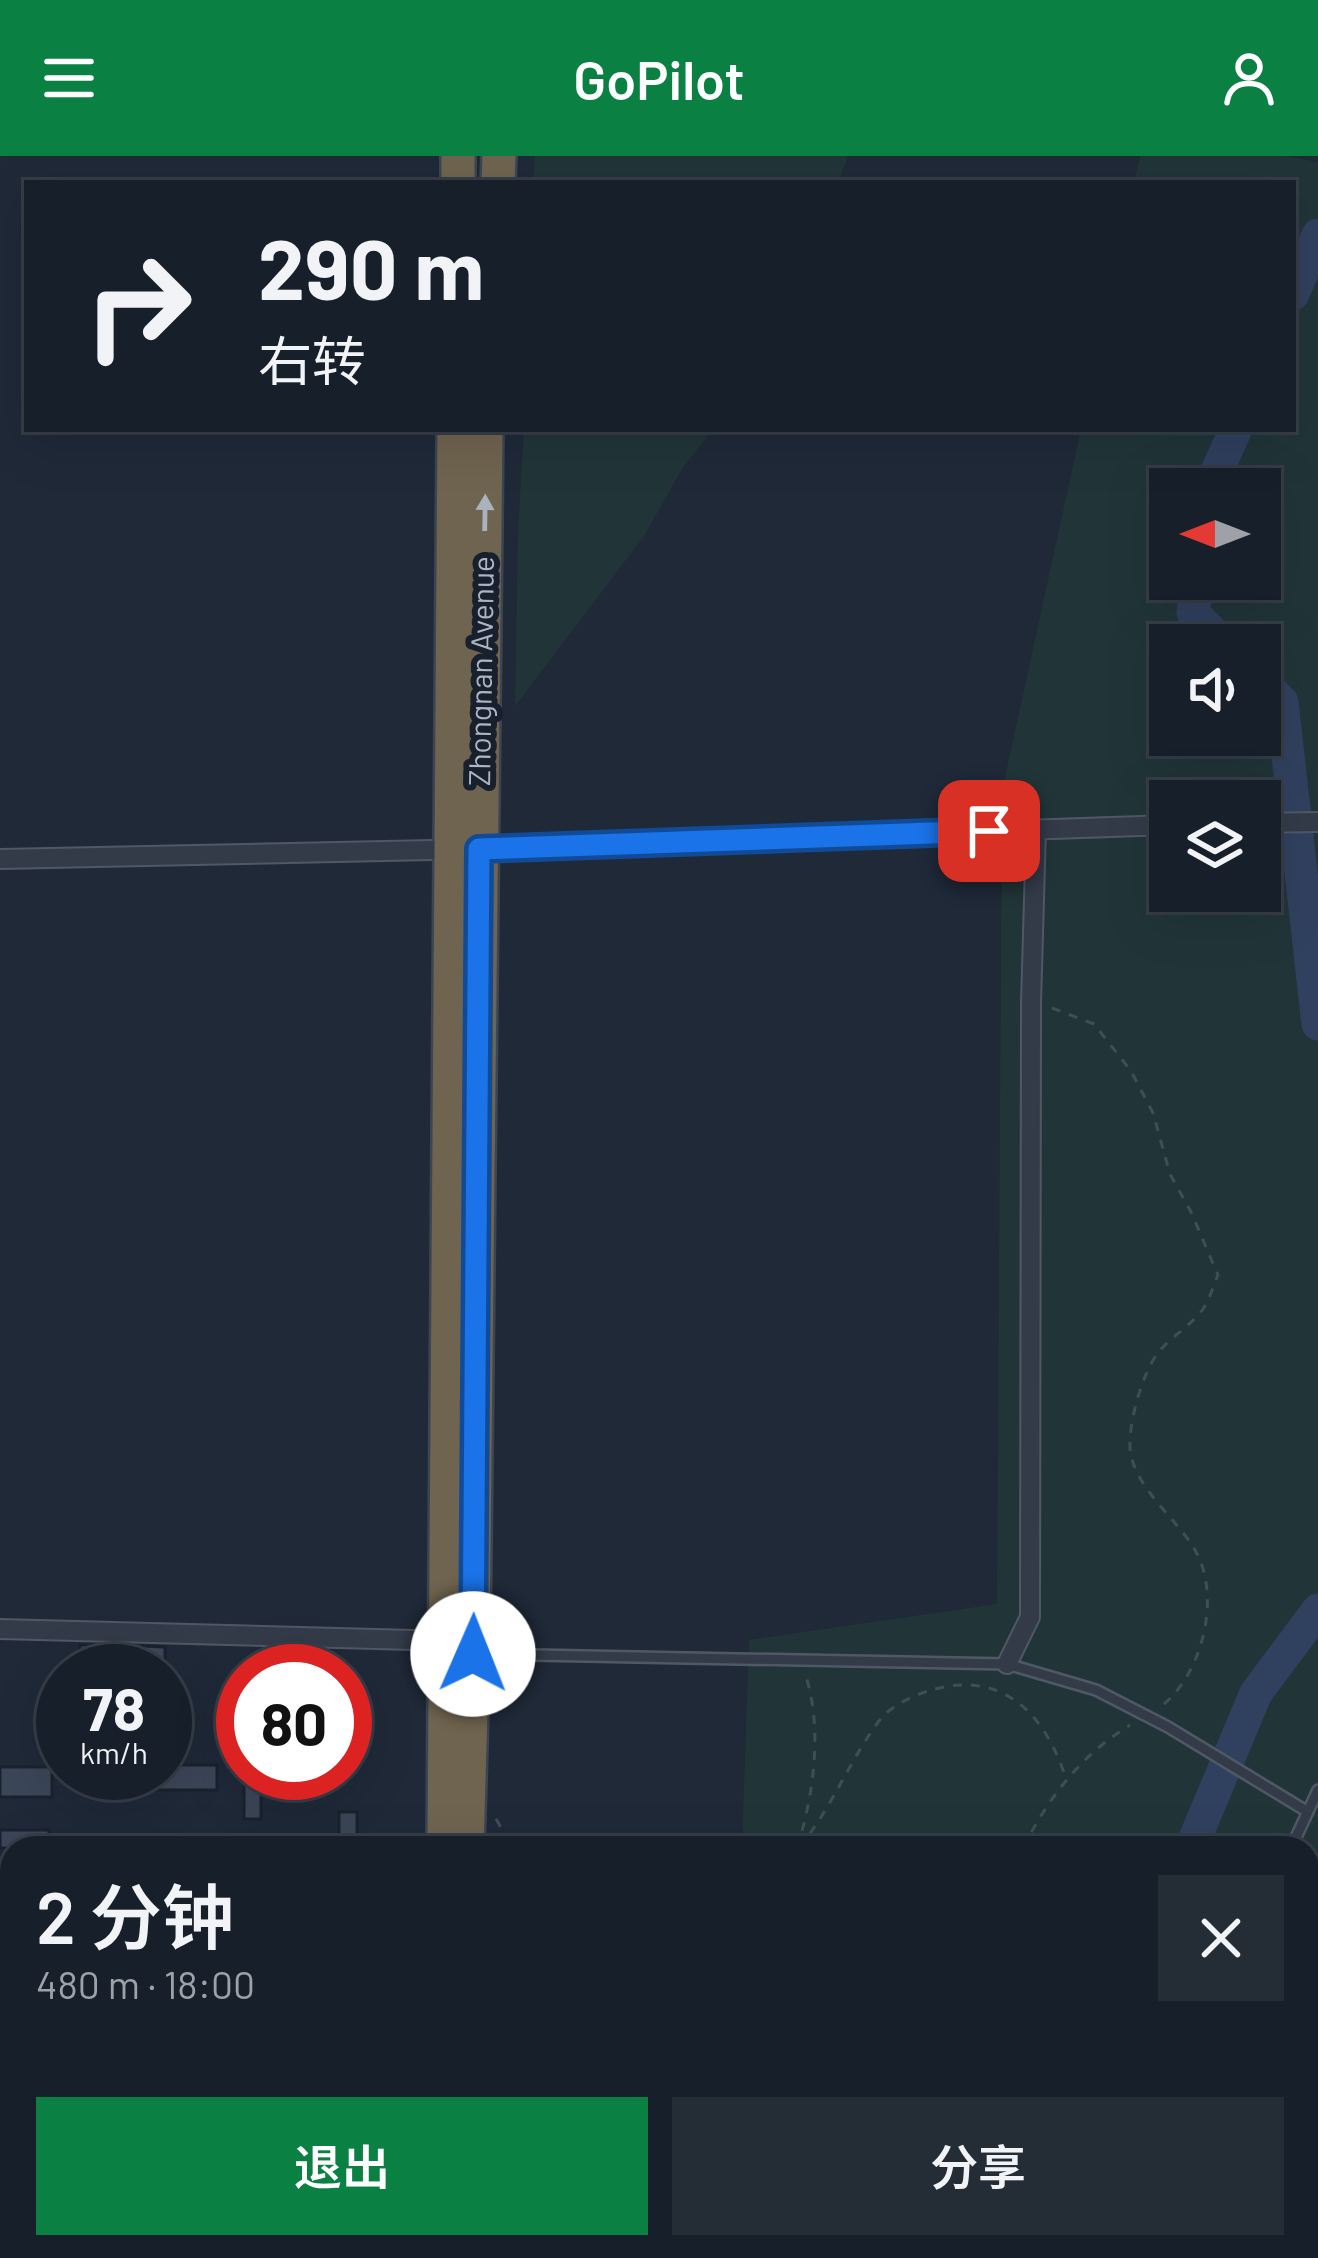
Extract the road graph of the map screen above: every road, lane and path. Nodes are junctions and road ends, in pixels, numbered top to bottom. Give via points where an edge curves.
1 (454, 432) edge
2 (486, 432) edge
3 (1318, 822) edge
4 (1281, 823) edge
5 (1149, 826) edge
6 (1036, 830) junction
7 (466, 849) junction
8 (0, 859) edge
9 (1031, 1003) junction
10 (0, 1629) edge
11 (465, 1646) junction
12 (798, 1660) junction
13 (1007, 1664) junction
14 (1146, 1716) junction
15 (1066, 1780) junction
16 (1318, 1790) edge
17 (1308, 1812) junction
18 (445, 1836) edge
19 (467, 1836) edge
20 (801, 1836) edge
21 (808, 1836) edge
22 (1029, 1836) edge
23 (1297, 1836) edge

1 - 7 highway, Zhongnan Avenue
7 -> 2 highway, Zhongnan Avenue
3 - 4 street
5 - 6 street
6 - 7 street
6 - 9 street
7 - 8 street
7 - 11 highway, Zhongnan Avenue
9 - 13 street via 1030,1618
9 - 14 path via 1094,1024 1131,1071 1218,1275 1204,1308 1156,1355 1129,1447 1149,1493 1199,1558 1206,1594 1201,1652 1186,1681
10 - 11 street
11 - 12 lane
11 - 18 highway, Zhongnan Avenue
11 - 19 highway, Zhongnan Avenue
12 - 13 lane
12 - 20 path via 808,1677 814,1763
13 - 14 lane via 1096,1690
14 - 15 path
14 - 17 lane
15 - 21 path via 1055,1745 1010,1694 958,1683 918,1693 881,1718
15 - 22 path
16 - 17 lane
17 - 23 lane

